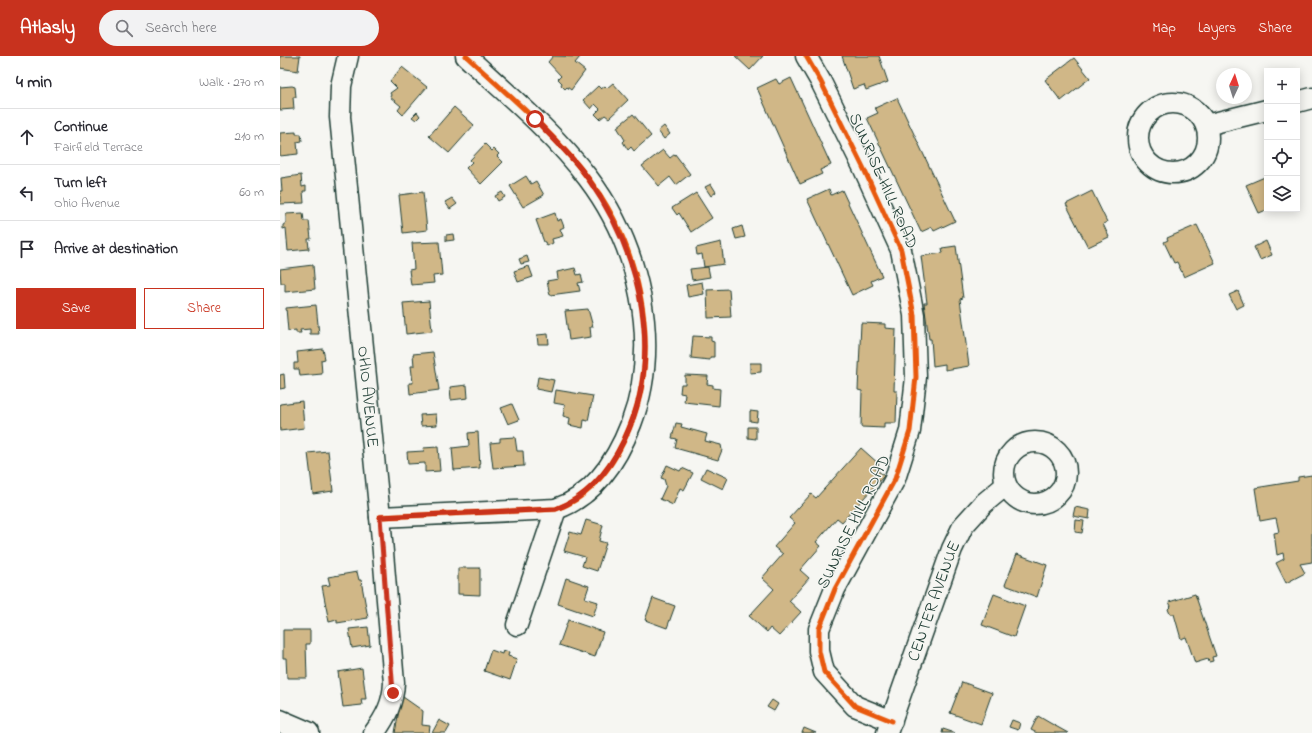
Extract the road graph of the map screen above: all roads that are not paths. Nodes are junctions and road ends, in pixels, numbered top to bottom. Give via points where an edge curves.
1 (348, 56) edge
2 (466, 56) edge
3 (806, 56) edge
4 (1312, 98) edge
5 (1300, 101) edge
6 (1264, 111) edge
7 (1206, 125) dead end
8 (1006, 485) dead end
9 (556, 509) junction
10 (380, 517) junction
11 (517, 625) dead end
12 (280, 721) edge
13 (890, 727) edge
14 (308, 733) edge
15 (374, 733) edge

1 - 10 street, OHIO AVENUE via 341,86 340,117
2 - 9 street via 535,119 588,179 616,224 636,278 643,314 644,371 634,415 620,448 600,478 576,500
3 - 13 street, SUNRISE HILL ROAD via 856,153 901,250 914,315 916,377 910,431 895,479 835,589 819,629 819,651 824,672 855,706
4 - 5 street
6 - 7 street
8 - 13 street, CENTER AVENUE via 983,504 963,526 952,550
9 - 10 street
9 - 11 street
10 - 15 street, OHIO AVENUE via 394,683 390,706
12 - 14 main road

